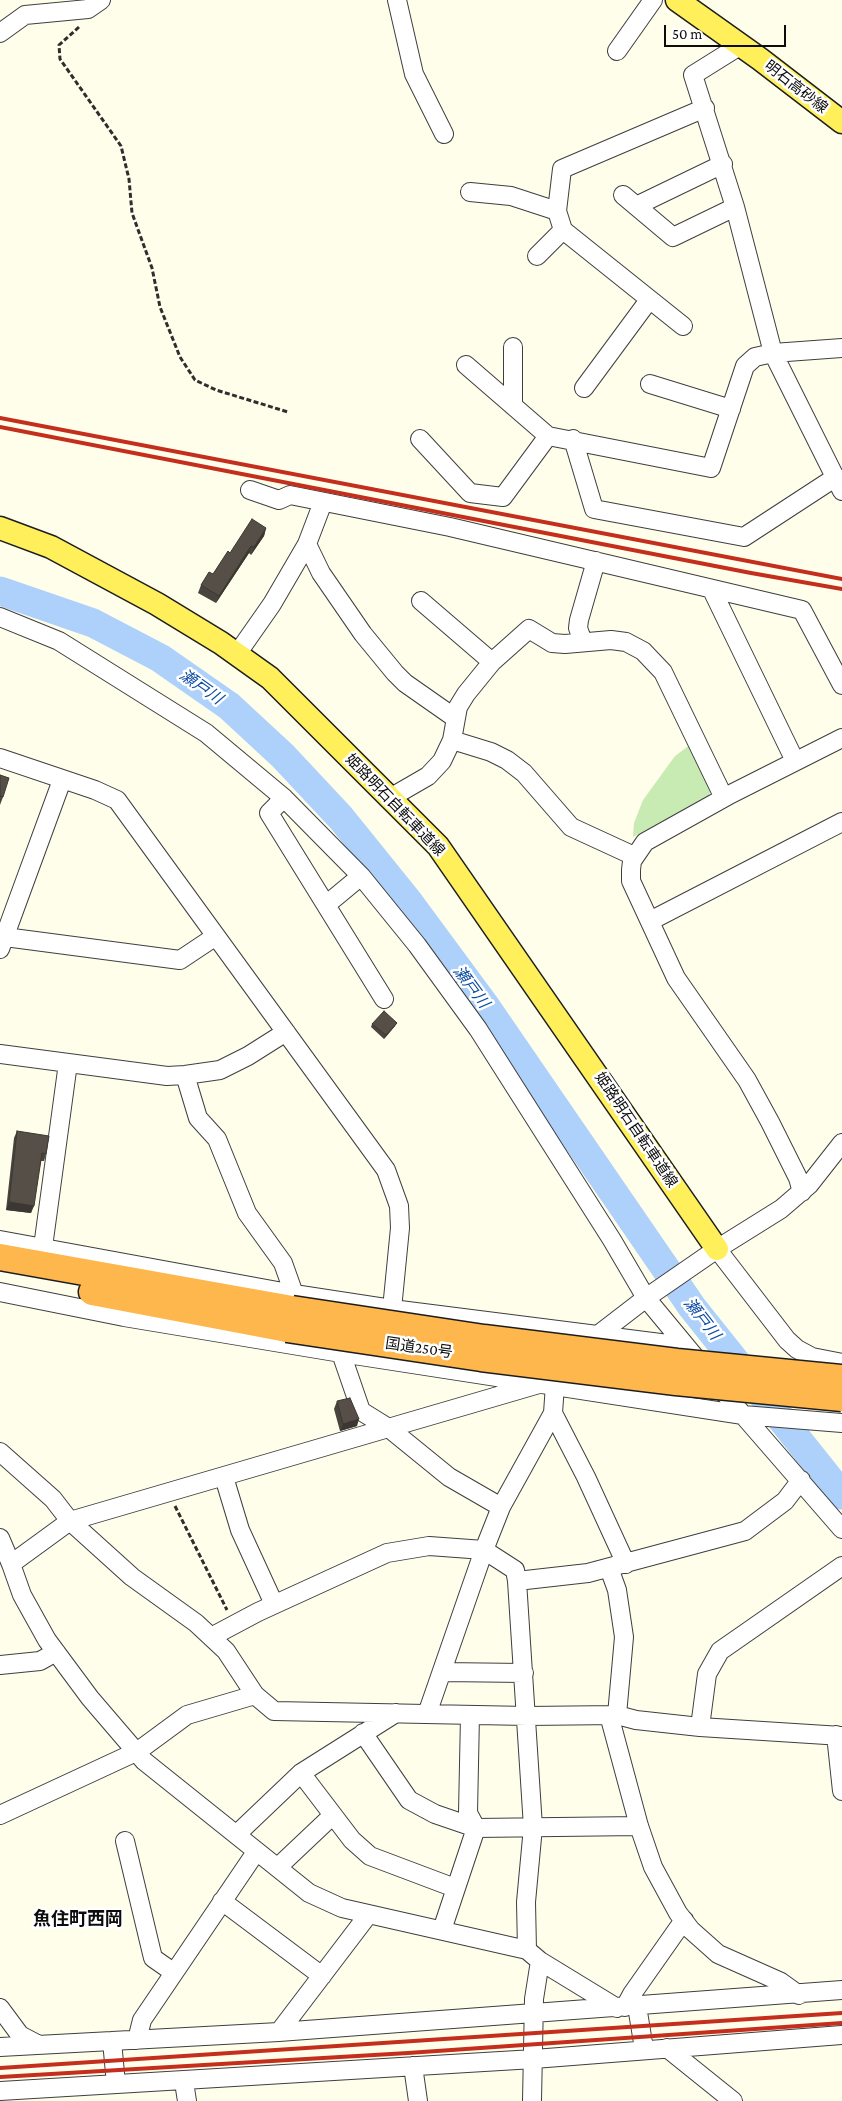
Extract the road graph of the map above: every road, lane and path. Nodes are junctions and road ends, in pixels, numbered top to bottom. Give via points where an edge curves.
1 (397, 0) edge
2 (653, 0) edge
3 (677, 0) edge
4 (95, 4) edge
5 (0, 33) edge
6 (741, 45) junction
7 (618, 51) dead end
8 (705, 108) junction
9 (842, 122) edge
10 (444, 134) dead end
11 (723, 164) junction
12 (470, 192) dead end
13 (735, 207) junction
14 (557, 211) junction
15 (563, 230) junction
16 (537, 256) dead end
17 (650, 300) junction
18 (682, 326) dead end
19 (513, 347) dead end
20 (842, 348) edge
21 (773, 353) junction
22 (466, 365) dead end
23 (650, 384) dead end
24 (584, 388) dead end
25 (513, 406) junction
26 (730, 409) junction
27 (288, 412) dead end
28 (548, 436) junction
29 (420, 439) dead end
30 (573, 439) junction
31 (839, 484) edge
32 (250, 490) dead end
33 (323, 502) junction
34 (0, 528) edge
35 (306, 544) junction
36 (596, 561) junction
37 (712, 590) junction
38 (421, 601) dead end
39 (0, 617) edge
40 (583, 642) junction
41 (237, 654) junction
42 (492, 662) junction
43 (842, 684) edge
44 (455, 718) junction
45 (842, 738) edge
46 (452, 740) junction
47 (0, 758) edge
48 (795, 762) junction
49 (62, 780) junction
50 (284, 798) junction
51 (390, 798) junction
52 (724, 798) junction
53 (842, 822) edge
54 (634, 856) junction
55 (361, 876) junction
56 (326, 905) junction
57 (650, 921) junction
58 (216, 936) junction
59 (2, 943) edge
60 (384, 999) dead end
61 (286, 1032) junction
62 (0, 1054) edge
63 (68, 1063) junction
64 (184, 1075) junction
65 (842, 1143) edge
66 (802, 1192) junction
67 (0, 1240) edge
68 (43, 1247) junction
69 (714, 1251) junction
70 (0, 1257) edge
71 (0, 1274) edge
72 (0, 1292) edge
73 (646, 1298) junction
74 (392, 1309) junction
75 (291, 1311) junction
76 (596, 1336) junction
77 (684, 1346) junction
78 (341, 1354) junction
79 (842, 1363) edge
80 (842, 1378) edge
81 (547, 1385) junction
82 (842, 1398) edge
83 (553, 1413) junction
84 (742, 1415) junction
85 (842, 1422) edge
86 (390, 1429) junction
87 (0, 1452) edge
88 (224, 1477) junction
89 (801, 1480) junction
90 (168, 1493) junction
91 (501, 1507) junction
92 (70, 1521) junction
93 (842, 1529) edge
94 (0, 1538) edge
95 (484, 1550) junction
96 (11, 1564) junction
97 (618, 1566) junction
98 (842, 1566) edge
99 (517, 1581) junction
100 (274, 1604) junction
101 (234, 1624) junction
102 (211, 1638) junction
103 (56, 1652) junction
104 (0, 1665) edge
105 (442, 1672) junction
106 (524, 1673) junction
107 (255, 1695) junction
108 (396, 1713) junction
109 (427, 1714) junction
110 (470, 1714) junction
111 (613, 1715) junction
112 (527, 1716) junction
113 (700, 1726) junction
114 (363, 1733) junction
115 (839, 1736) edge
116 (138, 1751) junction
117 (301, 1773) junction
118 (842, 1791) edge
119 (1, 1811) edge
120 (333, 1815) junction
121 (639, 1826) junction
122 (532, 1827) junction
123 (476, 1828) junction
124 (237, 1834) junction
125 (125, 1841) dead end
126 (256, 1852) junction
127 (278, 1868) junction
128 (455, 1888) junction
129 (222, 1901) junction
130 (368, 1915) junction
131 (684, 1920) junction
132 (442, 1930) junction
133 (533, 1956) junction
134 (173, 1972) junction
135 (322, 1976) junction
136 (842, 1990) edge
137 (798, 1995) junction
138 (626, 2007) junction
139 (0, 2008) edge
140 (533, 2013) junction
141 (279, 2032) junction
142 (842, 2035) edge
143 (137, 2040) junction
144 (112, 2041) junction
145 (39, 2045) junction
146 (0, 2047) edge
147 (667, 2048) junction
148 (644, 2049) junction
149 (534, 2059) junction
150 (413, 2066) junction
151 (184, 2082) junction
152 (116, 2084) junction
153 (0, 2091) edge
154 (90, 2094) edge
155 (187, 2101) edge
156 (418, 2101) edge
157 (532, 2101) edge
158 (733, 2101) edge

1 - 10 street via 414,74
2 - 7 street
3 - 6 main road, 明石高砂線
4 - 5 street via 25,15
4 - 27 path via 79,27 59,46 60,59 121,146 129,179 132,213 152,268 160,307 180,357 195,380
6 - 8 street via 693,75
6 - 9 main road, 明石高砂線
8 - 11 street
8 - 14 street via 562,169
11 - 13 street
11 - 13 street via 629,201 673,237
12 - 14 street via 511,196
13 - 21 street
14 - 15 street
15 - 16 street
15 - 17 street
17 - 18 street
17 - 24 street
19 - 25 street
20 - 21 street
21 - 26 street via 755,357 745,366
21 - 31 street
22 - 25 street
23 - 26 street
25 - 28 street
26 - 30 street via 711,468
28 - 29 street via 503,496 470,493
28 - 30 street
30 - 31 street via 594,509 744,537
32 - 33 street via 279,500 290,495
33 - 35 street
33 - 36 street
34 - 41 main road, 姫路明石自転車道線 via 51,547 157,604
35 - 41 street via 272,604
35 - 44 street via 326,581 395,673 404,683
36 - 37 street
36 - 40 street via 579,620
37 - 43 street via 802,610
37 - 48 street
38 - 42 street
39 - 50 street via 59,641 206,733
40 - 42 street via 552,643 529,630
40 - 52 street via 626,642 643,651 663,672
41 - 51 main road, 姫路明石自転車道線 via 270,678
42 - 44 street via 466,694
44 - 46 street
45 - 48 street
46 - 51 street via 442,761 428,776
46 - 54 street via 507,760 524,773 571,827
47 - 49 street
48 - 52 street
49 - 58 street via 117,800
49 - 59 street
50 - 55 street
50 - 56 street via 269,813
51 - 69 main road, 姫路明石自転車道線 via 438,846
52 - 54 street via 645,842
53 - 57 street
54 - 57 street via 631,881
55 - 56 street
55 - 73 street via 417,945 478,1029
56 - 60 street
57 - 66 street via 676,978 746,1080 770,1122
58 - 59 street via 180,960
58 - 61 street
61 - 64 street via 220,1070
61 - 74 street via 386,1170 399,1206 400,1221
62 - 63 street
63 - 64 street via 167,1076
63 - 68 street
64 - 75 street via 198,1118 217,1139 247,1213 284,1263
65 - 66 street
66 - 69 street
67 - 68 street
68 - 75 street
69 - 73 street
69 - 79 street via 797,1349 812,1357
70 - 75 highway, 国道250号
71 - 75 highway, 国道250号
72 - 78 street
73 - 76 street
73 - 77 street
74 - 75 street
74 - 76 street
75 - 78 street
75 - 80 highway, 国道250号, bridge via 648,1358
75 - 82 highway, 国道250号, bridge via 481,1358 656,1380
76 - 77 street
76 - 81 street via 546,1375
77 - 84 street
78 - 81 street
78 - 86 street via 360,1411
81 - 83 street
81 - 84 street
81 - 86 street
83 - 91 street
83 - 97 street via 586,1477
84 - 85 street
84 - 89 street
86 - 88 street
86 - 91 street via 449,1477
87 - 92 street via 53,1499
88 - 90 street
88 - 100 street via 240,1530
89 - 93 street
89 - 97 street via 785,1501 745,1531
90 - 92 street
90 - 101 path
91 - 95 street
92 - 96 street
92 - 102 street via 132,1577 196,1623
94 - 96 street
95 - 99 street via 516,1570
95 - 100 street via 429,1546 387,1553
95 - 105 street
96 - 103 street via 22,1595
97 - 99 street
97 - 111 street via 617,1590 624,1637
98 - 113 street via 720,1651 707,1674
99 - 106 street
100 - 101 street
101 - 102 street
102 - 107 street via 226,1651
103 - 104 street via 40,1660
103 - 116 street via 90,1698
105 - 106 street
105 - 109 street
106 - 112 street
107 - 108 street via 274,1711
107 - 116 street via 188,1715
108 - 109 street
108 - 114 street
109 - 110 street
110 - 112 street
110 - 123 street via 468,1813
111 - 112 street
111 - 113 street
111 - 121 street
112 - 122 street
113 - 115 street
114 - 117 street
114 - 123 street via 409,1800 434,1814
115 - 118 street
116 - 119 street
116 - 124 street via 144,1761
117 - 120 street
117 - 124 street
120 - 127 street
120 - 128 street via 358,1848 370,1856
121 - 122 street
121 - 131 street via 654,1867
122 - 123 street
122 - 133 street via 526,1902
123 - 128 street
124 - 126 street
125 - 134 street via 152,1958
126 - 127 street
126 - 129 street
127 - 130 street via 309,1893 342,1908
128 - 132 street
129 - 134 street
129 - 135 street
130 - 132 street
130 - 135 street
131 - 137 street via 718,1954 781,1982
131 - 138 street
132 - 133 street
133 - 138 street
133 - 140 street
134 - 143 street via 142,2020
135 - 141 street
136 - 137 street
137 - 138 street
138 - 140 street
138 - 148 street
139 - 145 street via 20,2035
140 - 141 street
140 - 149 street
141 - 143 street
142 - 147 street
143 - 144 street
144 - 145 street
144 - 152 street
145 - 146 street
147 - 148 street
147 - 158 street
148 - 149 street
149 - 150 street
149 - 157 street
150 - 151 street
150 - 156 street
151 - 152 street
151 - 155 street
152 - 154 street
153 - 154 street

